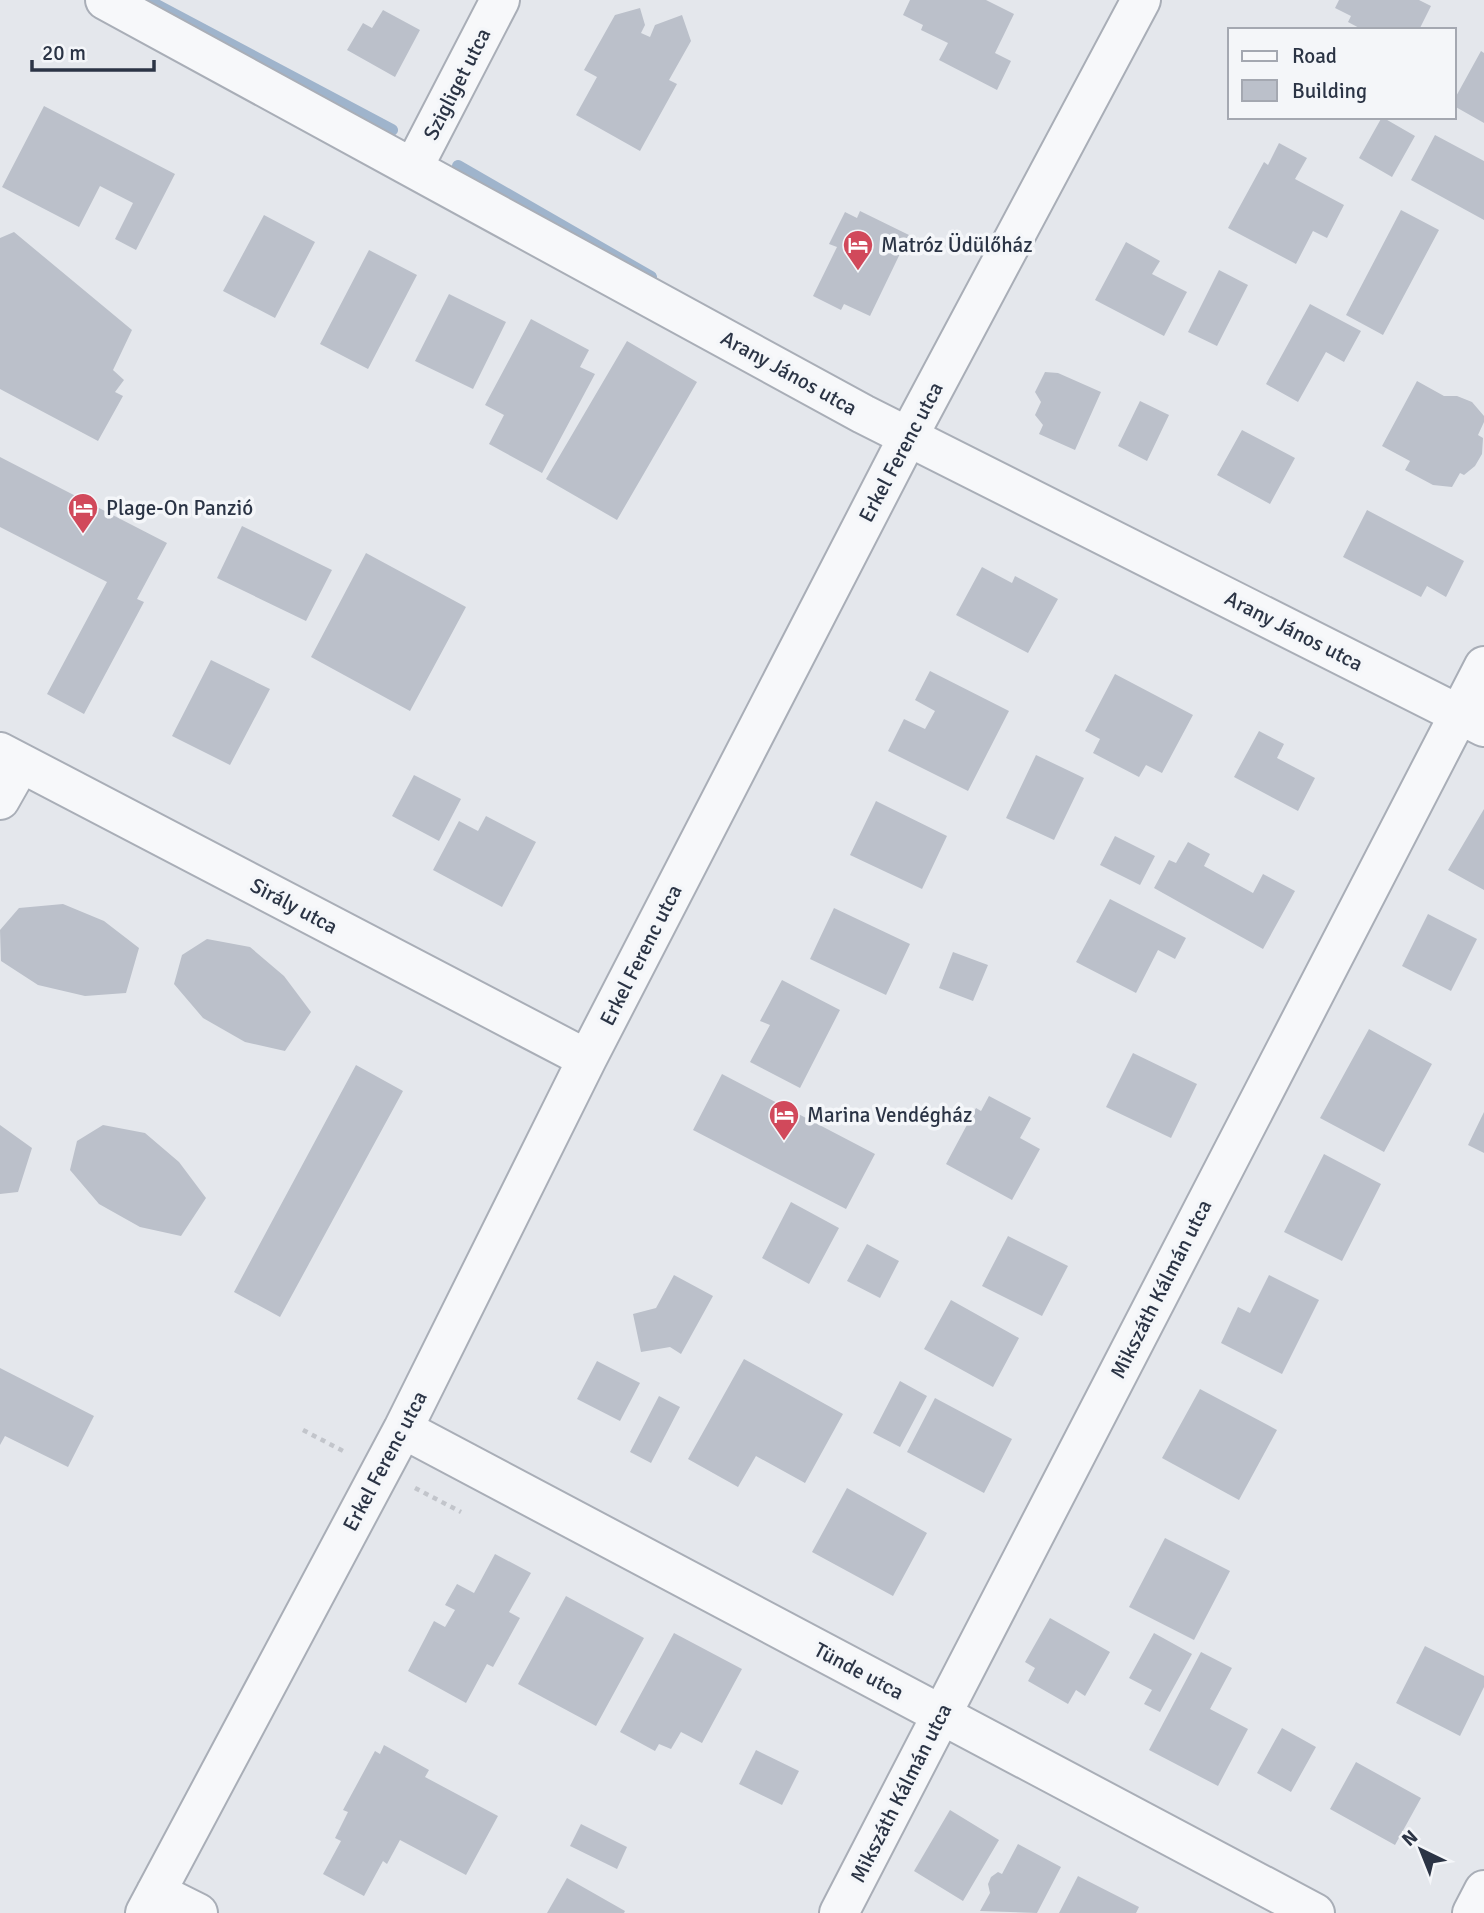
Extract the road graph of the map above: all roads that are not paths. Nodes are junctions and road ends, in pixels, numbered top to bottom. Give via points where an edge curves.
1 (105, 0) edge
2 (500, 0) edge
3 (1140, 0) edge
4 (413, 168) junction
5 (908, 437) junction
6 (1484, 666) edge
7 (1472, 720) edge
8 (11, 758) edge
9 (0, 800) edge
10 (587, 1059) junction
11 (403, 1429) junction
12 (941, 1714) junction
13 (1484, 1890) edge
14 (151, 1902) edge
15 (198, 1913) edge
16 (839, 1913) edge
17 (1315, 1913) edge
18 (1472, 1913) edge

1 - 4 street, Arany János utca
2 - 4 street, Szigliget utca
3 - 5 street, Erkel Ferenc utca
4 - 5 street, Arany János utca
5 - 7 street, Arany János utca
5 - 10 street, Erkel Ferenc utca
6 - 7 street, Mikszáth Kálmán utca
7 - 12 street, Mikszáth Kálmán utca
8 - 9 street
8 - 10 street, Sirály utca
10 - 11 street, Erkel Ferenc utca
11 - 12 street, Tünde utca
11 - 14 street, Erkel Ferenc utca
12 - 16 street, Mikszáth Kálmán utca
12 - 17 street, Tünde utca
13 - 18 street
14 - 15 street

